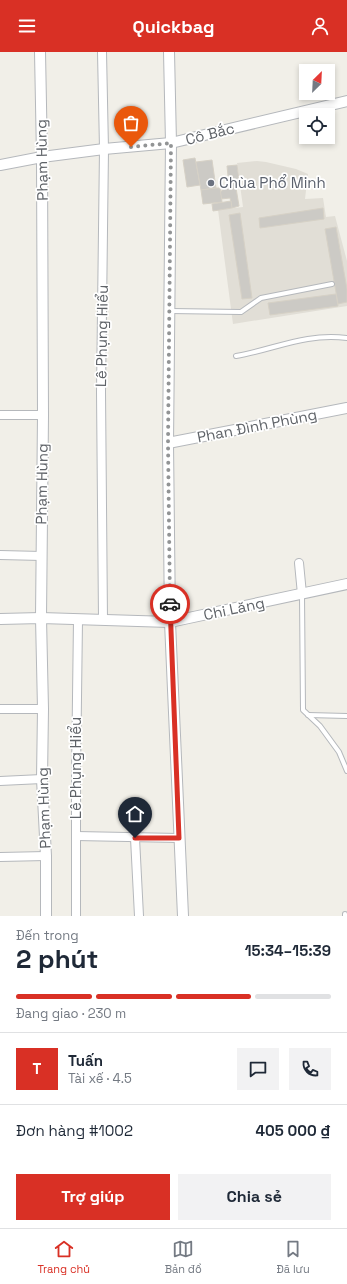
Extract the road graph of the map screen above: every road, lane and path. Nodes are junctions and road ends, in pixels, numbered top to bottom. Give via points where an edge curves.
1 (40, 52) edge
2 (102, 52) edge
3 (169, 52) edge
4 (347, 101) edge
5 (171, 143) junction
6 (104, 149) junction
7 (42, 157) junction
8 (0, 165) edge
9 (332, 284) dead end
10 (169, 311) junction
11 (347, 338) edge
12 (236, 356) dead end
13 (347, 408) edge
14 (0, 415) edge
15 (43, 415) junction
16 (168, 443) junction
17 (0, 555) edge
18 (42, 556) junction
19 (299, 563) dead end
20 (347, 584) edge
21 (302, 594) junction
22 (41, 618) junction
23 (0, 619) edge
24 (78, 620) junction
25 (103, 620) junction
26 (170, 622) junction
27 (0, 709) edge
28 (43, 709) junction
29 (308, 715) junction
30 (347, 716) edge
31 (347, 771) edge
32 (42, 779) junction
33 (0, 780) edge
34 (76, 836) junction
35 (135, 838) junction
36 (179, 838) junction
37 (46, 856) junction
38 (0, 857) edge
39 (46, 916) edge
40 (76, 916) edge
41 (139, 916) edge
42 (183, 916) edge

1 - 7 street, Phạm Hùng
2 - 6 street, Lê Phụng Hiểu
3 - 5 street
4 - 5 street, Cô Bắc
5 - 6 street, Cô Bắc
5 - 10 street
6 - 7 street, Cô Bắc
6 - 25 street, Lê Phụng Hiểu via 101,392
7 - 8 street, Cô Bắc
7 - 15 street, Phạm Hùng
9 - 10 lane via 261,298 241,312
10 - 16 street
11 - 12 lane via 330,336 303,339 260,352
13 - 16 street, Phan Đình Phùng
14 - 15 street
15 - 18 street, Phạm Hùng
16 - 26 street
17 - 18 street
18 - 22 street, Phạm Hùng
19 - 21 street
20 - 21 street, Chi Lăng
21 - 26 street, Chi Lăng
21 - 29 lane via 303,710
22 - 23 street, Chi Lăng
22 - 24 street, Chi Lăng
22 - 28 street, Phạm Hùng
24 - 25 street, Chi Lăng
24 - 34 street, Lê Phụng Hiểu
25 - 26 street, Chi Lăng
26 - 36 street
27 - 28 street
28 - 32 street, Phạm Hùng
29 - 30 lane
29 - 31 lane via 320,726 339,752
32 - 33 street
32 - 37 street, Phạm Hùng
34 - 35 street
34 - 40 street, Lê Phụng Hiểu
35 - 36 street
35 - 41 street
36 - 42 street
37 - 38 street
37 - 39 street, Phạm Hùng

